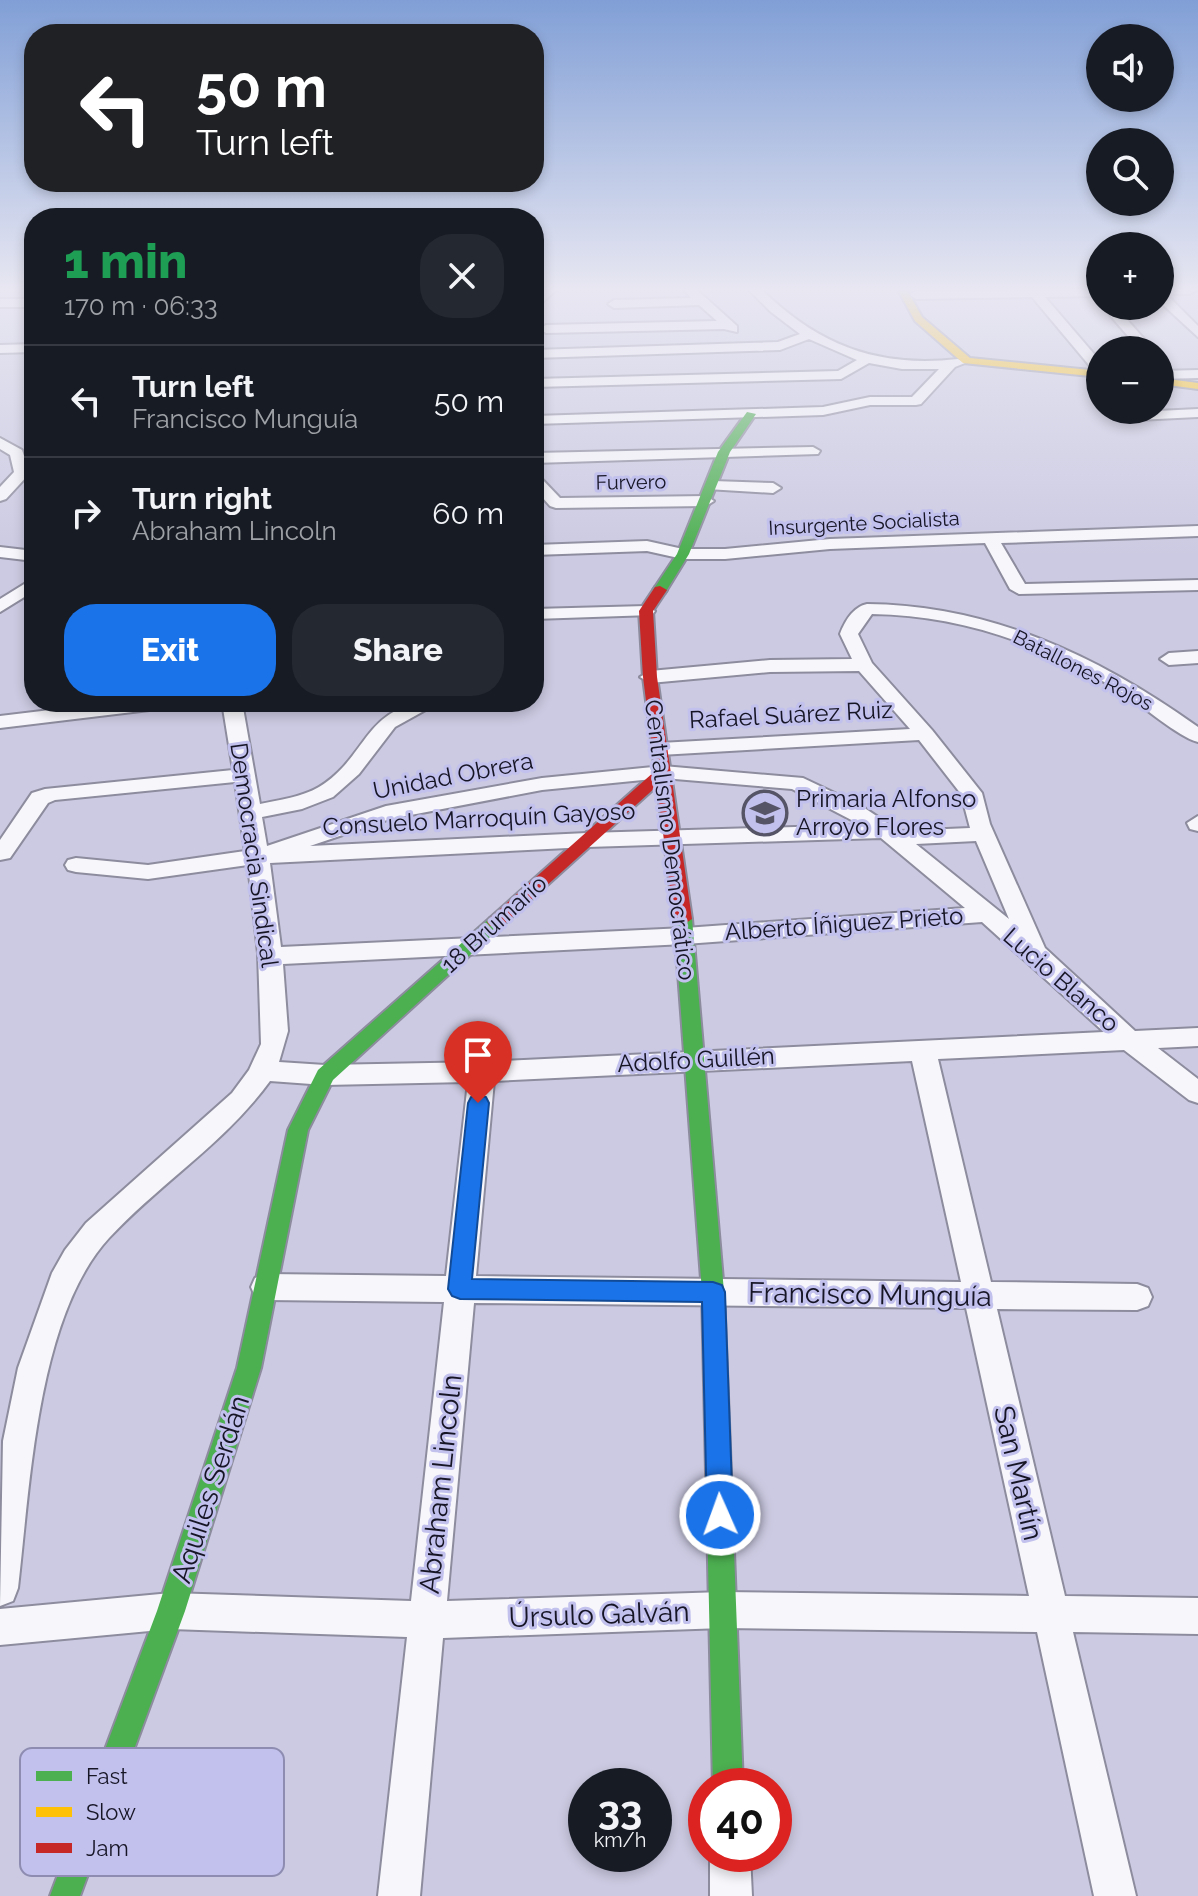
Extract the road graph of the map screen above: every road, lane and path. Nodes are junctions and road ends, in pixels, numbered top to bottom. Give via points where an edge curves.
1 (655, 378) edge
2 (941, 378) edge
3 (1175, 378) edge
4 (544, 383) edge
5 (1198, 386) edge
6 (1198, 413) edge
7 (751, 414) junction
8 (1174, 414) edge
9 (545, 423) edge
10 (0, 442) edge
11 (813, 451) dead end
12 (724, 452) junction
13 (544, 458) edge
14 (773, 488) dead end
15 (544, 490) edge
16 (709, 494) junction
17 (0, 496) edge
18 (1198, 531) edge
19 (990, 538) junction
20 (544, 550) edge
21 (0, 552) edge
22 (683, 554) junction
23 (24, 555) edge
24 (24, 559) edge
25 (0, 567) edge
26 (1198, 585) edge
27 (24, 590) edge
28 (0, 607) edge
29 (646, 611) junction
30 (544, 614) edge
31 (1198, 657) edge
32 (1169, 659) dead end
33 (864, 665) junction
34 (650, 677) junction
35 (83, 712) edge
36 (234, 712) edge
37 (410, 712) edge
38 (0, 722) edge
39 (925, 734) junction
40 (1198, 736) edge
41 (660, 749) junction
42 (663, 772) junction
43 (243, 775) junction
44 (250, 813) junction
45 (890, 834) junction
46 (983, 834) junction
47 (674, 837) junction
48 (587, 840) junction
49 (2, 853) dead end
50 (259, 856) junction
51 (76, 865) dead end
52 (985, 914) junction
53 (685, 936) junction
54 (470, 946) junction
55 (1035, 953) junction
56 (271, 956) junction
57 (1198, 1037) edge
58 (1130, 1041) junction
59 (923, 1050) junction
60 (694, 1059) junction
61 (262, 1071) junction
62 (482, 1072) junction
63 (325, 1075) junction
64 (1198, 1093) edge
65 (266, 1287) junction
66 (460, 1289) junction
67 (713, 1292) junction
68 (978, 1295) junction
69 (1137, 1297) dead end
70 (0, 1588) edge
71 (723, 1610) junction
72 (171, 1611) junction
73 (1051, 1613) junction
74 (1198, 1616) edge
75 (427, 1620) junction
76 (0, 1627) edge
77 (120, 1748) edge
78 (727, 1768) edge
79 (730, 1872) edge
80 (72, 1876) edge
81 (65, 1896) edge
82 (399, 1896) edge
83 (731, 1896) edge
84 (1115, 1896) edge

1 - 4 street
2 - 7 street via 916,401
3 - 5 street
6 - 8 street
7 - 9 street
7 - 12 street
10 - 17 street via 17,453 22,473
11 - 12 street
12 - 13 street
12 - 16 street
14 - 16 street, Furvero
15 - 16 street, Furvero via 556,503
16 - 22 street
18 - 19 street, Insurgente Socialista
19 - 22 street, Insurgente Socialista
19 - 26 street, Batallones Rojos via 1019,589
20 - 22 street, Insurgente Socialista via 647,546
21 - 23 street
22 - 29 street
24 - 25 street
27 - 28 street
29 - 30 street
29 - 34 street, Centralismo Democrático
31 - 32 street
33 - 34 street via 770,666
33 - 39 street
33 - 40 street, Batallones Rojos via 849,634 867,609 939,611 1010,631 1130,690
34 - 41 street, Centralismo Democrático
35 - 38 street
36 - 43 street, Democracia Sindical
37 - 44 street via 388,723 352,770 326,792
39 - 41 street, Rafael Suárez Ruiz
39 - 46 street via 971,793
41 - 42 street, Centralismo Democrático
42 - 45 street, Lucio Blanco via 796,783
42 - 47 street, Centralismo Democrático
42 - 48 street, 18 Brumario
42 - 50 street, Unidad Obrera via 542,784 386,813
43 - 44 street, Democracia Sindical
43 - 49 street via 40,798
44 - 50 street, Democracia Sindical
45 - 46 street, Consuelo Marroquín Gayoso
45 - 47 street, Consuelo Marroquín Gayoso
45 - 52 street, Lucio Blanco
46 - 55 street
47 - 48 street, Consuelo Marroquín Gayoso
47 - 53 street, Centralismo Democrático
48 - 50 street, Consuelo Marroquín Gayoso
48 - 54 street, 18 Brumario
50 - 51 street, Consuelo Marroquín Gayoso via 148,872
50 - 56 street, Democracia Sindical
52 - 53 street, Alberto Íñiguez Prieto
52 - 55 street, Lucio Blanco
53 - 54 street, Alberto Íñiguez Prieto
53 - 60 street, Centralismo Democrático
54 - 56 street, Alberto Íñiguez Prieto
54 - 63 street, 18 Brumario
55 - 58 street, Lucio Blanco
56 - 61 street, Democracia Sindical via 275,1042
57 - 58 street, Adolfo Guillén
58 - 59 street, Adolfo Guillén
58 - 64 street, Lucio Blanco
59 - 60 street, Adolfo Guillén
59 - 68 street, San Martín
60 - 62 street, Adolfo Guillén
60 - 67 street, Centralismo Democrático
61 - 63 street, Adolfo Guillén
61 - 70 street, Democracia Sindical via 238,1106 114,1210 74,1260 46,1325 21,1429
62 - 63 street, Adolfo Guillén
62 - 66 street, Abraham Lincoln
63 - 65 street, Aquiles Serdán via 298,1130
65 - 66 street, Francisco Munguía
65 - 72 street, Aquiles Serdán via 249,1368
66 - 67 street, Francisco Munguía
66 - 75 street, Abraham Lincoln
67 - 68 street, Francisco Munguía
67 - 71 street, Centralismo Democrático
68 - 69 street, Francisco Munguía
68 - 73 street, San Martín
71 - 73 street, Úrsulo Galván
71 - 75 street, Úrsulo Galván
71 - 78 street, Centralismo Democrático
72 - 75 street, Úrsulo Galván
72 - 76 street, Úrsulo Galván
72 - 77 street, Aquiles Serdán
73 - 74 street, Úrsulo Galván
73 - 84 street, San Martín
75 - 82 street, Abraham Lincoln
79 - 83 street
80 - 81 street, Aquiles Serdán

